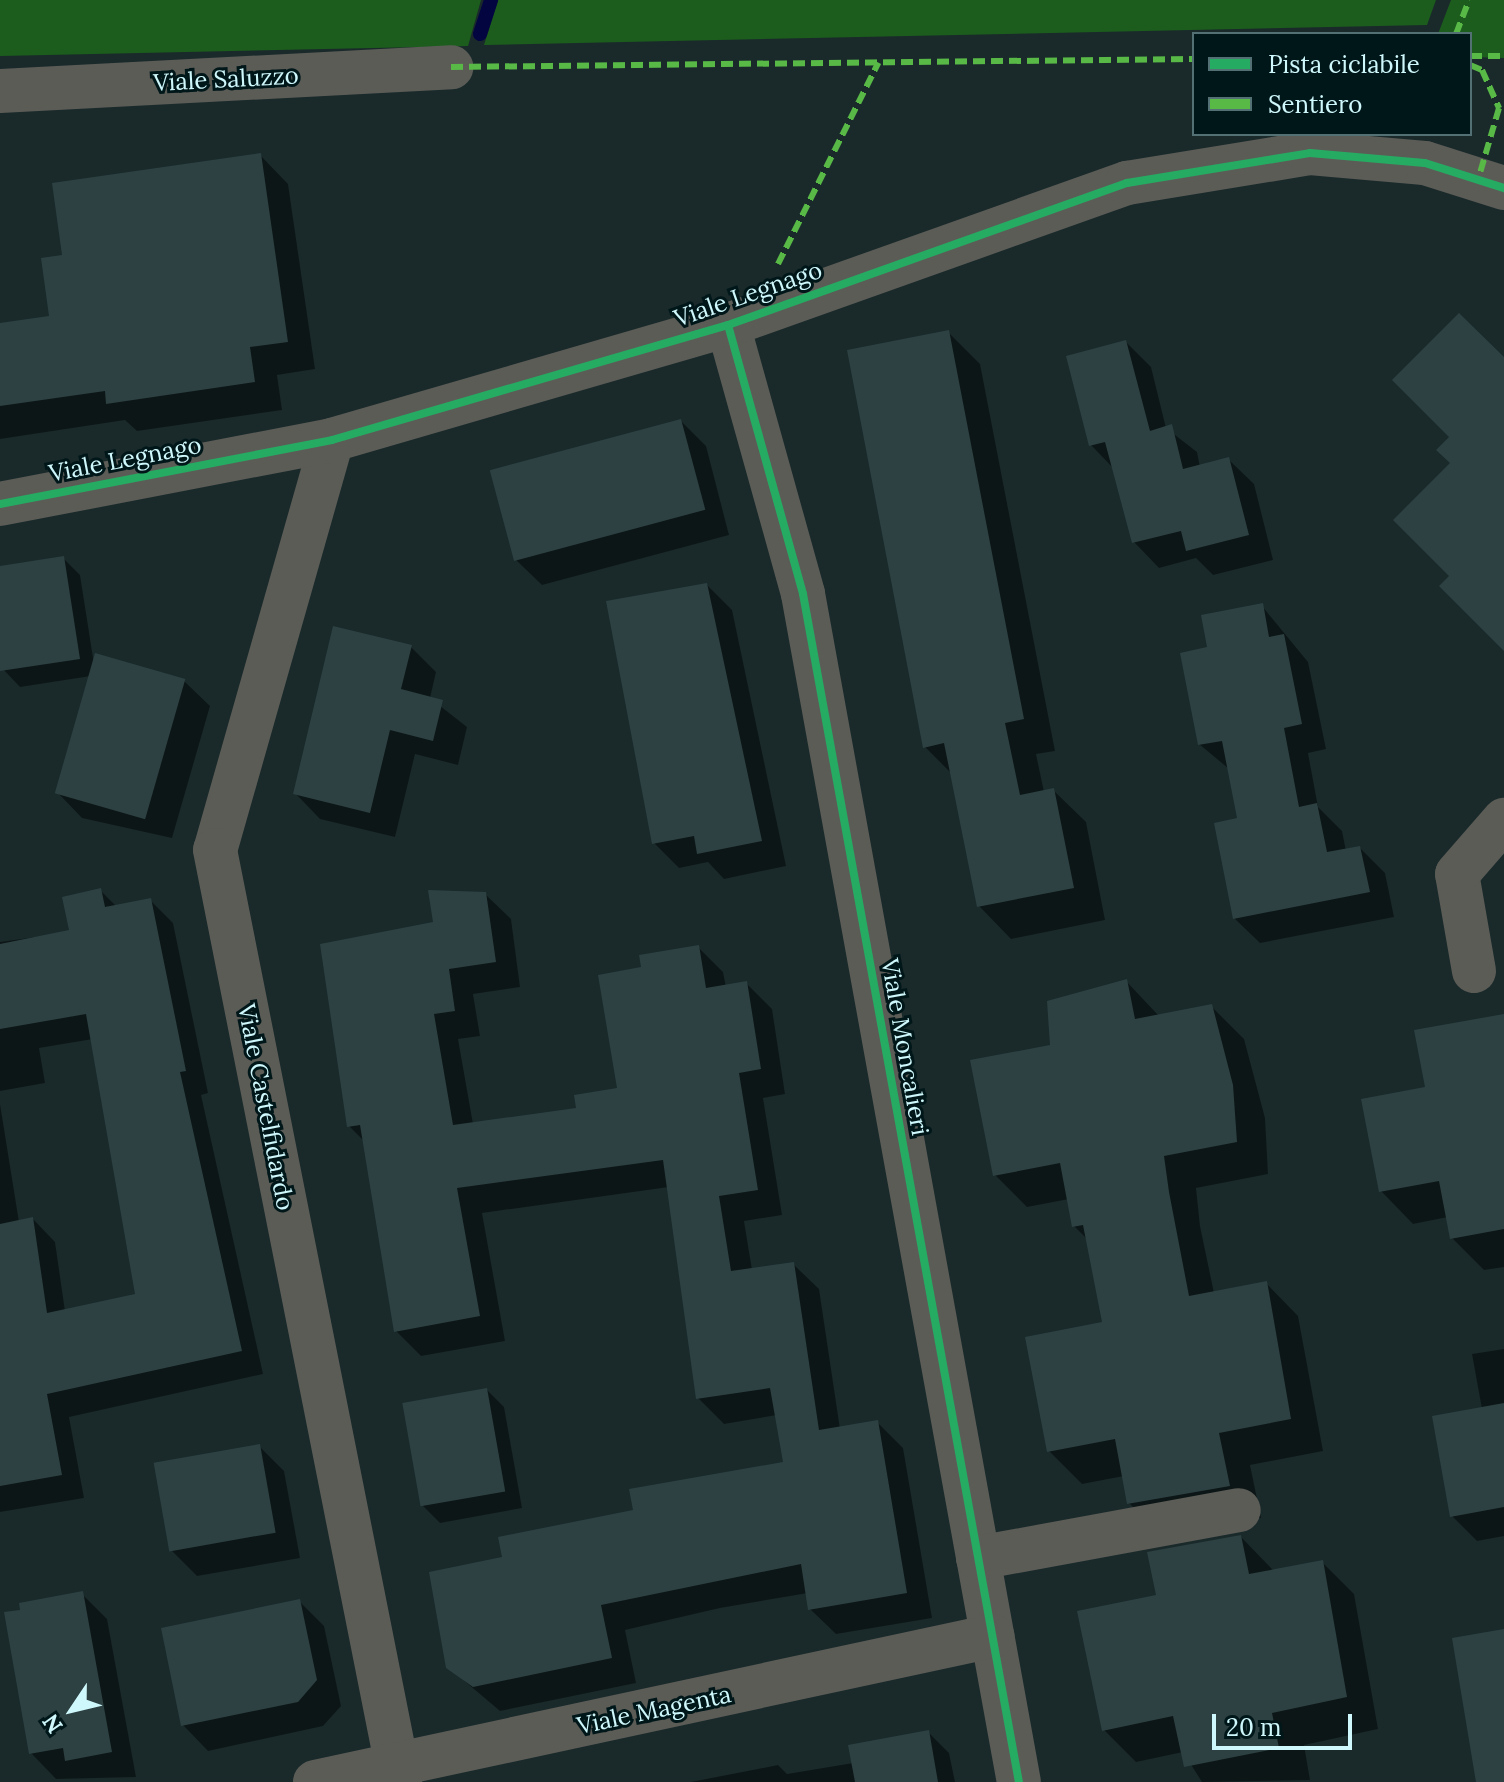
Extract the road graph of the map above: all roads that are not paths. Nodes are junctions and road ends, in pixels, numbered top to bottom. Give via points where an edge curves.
1 (451, 67) dead end
2 (0, 91) edge
3 (1504, 188) edge
4 (728, 325) junction
5 (332, 440) junction
6 (0, 504) edge
7 (1504, 820) edge
8 (1474, 971) dead end
9 (1239, 1510) dead end
10 (978, 1558) junction
11 (992, 1636) junction
12 (398, 1774) edge
13 (315, 1782) edge
14 (1019, 1782) edge

1 - 2 street, Viale Saluzzo
3 - 4 street, Viale Legnago via 1425,163 1310,153 1127,183
4 - 5 street, Viale Legnago
4 - 10 street, Viale Moncalieri via 803,594
5 - 6 street, Viale Legnago
5 - 12 street, Viale Castelfidardo via 215,850
7 - 8 street via 1457,874
9 - 10 street
10 - 11 street, Viale Moncalieri
11 - 12 street, Viale Magenta
11 - 14 street, Viale Moncalieri
12 - 13 street, Viale Magenta

